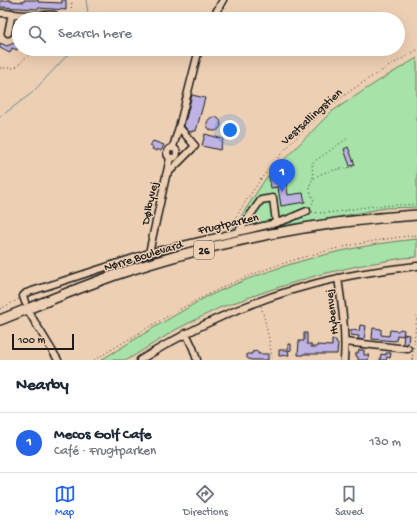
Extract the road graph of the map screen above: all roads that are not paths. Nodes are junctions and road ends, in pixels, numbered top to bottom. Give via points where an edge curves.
1 (223, 0) edge
2 (216, 12) edge
3 (0, 13) edge
4 (12, 13) joint
5 (8, 32) dead end
6 (197, 56) edge
7 (178, 127) junction
8 (166, 175) junction
9 (307, 211) road end
10 (417, 215) edge
11 (276, 223) junction
12 (238, 232) junction
13 (150, 253) junction
14 (417, 266) edge
15 (338, 278) junction
16 (23, 300) road end
17 (30, 314) dead end
18 (0, 320) edge
19 (186, 333) junction
20 (345, 342) junction
21 (408, 349) dead end
22 (58, 360) edge
23 (140, 360) edge
24 (197, 360) edge
25 (344, 360) edge

1 - 2 street
3 - 4 street
4 - 5 street
6 - 7 street
7 - 8 street, Dølbyvej via 173,147 167,151 170,158
7 - 8 street via 195,146
8 - 13 street, Dølbyvej
9 - 11 street, Frugtparken
10 - 18 highway, Nørre Boulevard / 26 via 327,225 218,246 122,273
11 - 12 street, Frugtparken
11 - 12 street via 273,198 261,200
12 - 13 street, Frugtparken
13 - 16 street, Frugtparken via 26,293
14 - 15 street
15 - 19 street via 259,301
15 - 20 street, Hybenvej
17 - 22 street
19 - 23 street
19 - 24 street
20 - 21 street, Hybenvej
20 - 25 street, Hybenvej

